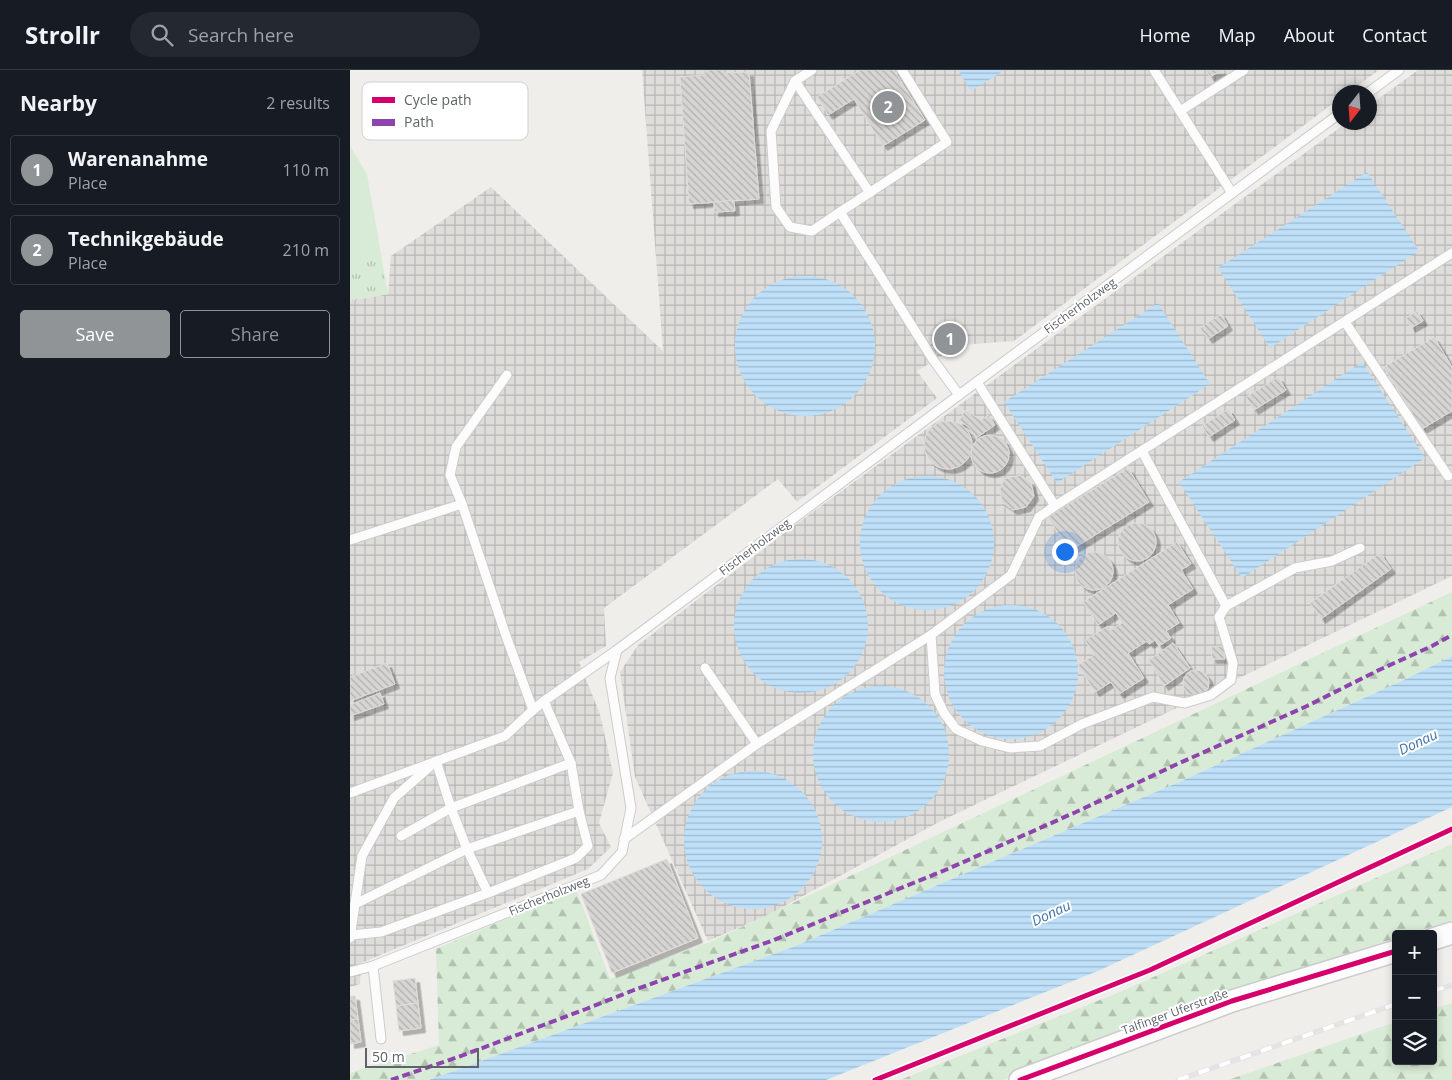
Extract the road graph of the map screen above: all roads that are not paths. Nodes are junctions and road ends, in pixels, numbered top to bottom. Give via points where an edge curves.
1 (812, 70) edge
2 (902, 70) edge
3 (1154, 70) edge
4 (1244, 70) edge
5 (1399, 70) edge
6 (795, 81) junction
7 (1377, 86) edge
8 (1180, 111) junction
9 (1332, 120) edge
10 (870, 193) junction
11 (1232, 193) junction
12 (840, 212) junction
13 (1452, 253) edge
14 (1345, 322) junction
15 (508, 374) dead end
16 (977, 382) junction
17 (959, 395) junction
18 (1142, 451) junction
19 (1448, 476) dead end
20 (462, 504) junction
21 (1055, 506) junction
22 (350, 540) edge
23 (1360, 548) dead end
24 (1226, 606) junction
25 (931, 635) junction
26 (617, 650) junction
27 (704, 668) dead end
28 (544, 701) junction
29 (532, 710) junction
30 (757, 744) junction
31 (436, 760) junction
32 (570, 763) junction
33 (350, 793) edge
34 (451, 808) junction
35 (579, 811) junction
36 (401, 836) dead end
37 (624, 839) junction
38 (467, 849) junction
39 (488, 892) junction
40 (355, 904) junction
41 (1452, 933) edge
42 (350, 937) edge
43 (1437, 938) edge
44 (1392, 952) edge
45 (373, 966) junction
46 (350, 972) edge
47 (381, 1039) dead end
48 (1020, 1080) edge

1 - 6 lane
2 - 10 lane via 947,142
3 - 8 lane
4 - 8 lane
5 - 7 lane
6 - 10 lane
6 - 12 lane via 771,131 776,207 790,226 812,231
8 - 11 lane
9 - 11 lane, Fischerholzweg
10 - 12 lane
11 - 16 lane, Fischerholzweg
12 - 17 lane
13 - 14 lane
14 - 18 lane
14 - 19 lane
15 - 20 lane via 456,447 450,475
16 - 17 lane, Fischerholzweg
16 - 21 lane
17 - 26 lane, Fischerholzweg
18 - 21 lane
18 - 24 lane
20 - 22 lane
20 - 29 lane
21 - 25 lane via 1040,517 1011,575
23 - 24 lane via 1332,561 1295,568
24 - 25 lane via 1219,617 1233,663 1232,680 1211,695 1185,703 1153,697 1082,724 1040,746 1010,748 982,741 956,729 935,694
25 - 30 lane
26 - 28 lane
26 - 37 lane, Fischerholzweg via 610,678 631,808
27 - 30 lane
28 - 29 lane
28 - 32 lane
29 - 31 lane via 505,736
30 - 37 lane
31 - 33 lane
31 - 34 lane
31 - 40 lane via 394,798 362,856
32 - 34 lane
32 - 35 lane
34 - 36 lane
34 - 38 lane
35 - 38 lane
35 - 39 lane via 588,846 576,858
37 - 45 lane, Fischerholzweg via 622,852 600,875
38 - 39 lane
38 - 40 lane
39 - 42 lane via 381,932
40 - 42 lane
41 - 43 street
44 - 48 street, Talfinger Uferstraße via 1232,1002
45 - 46 lane, Fischerholzweg
45 - 47 lane

